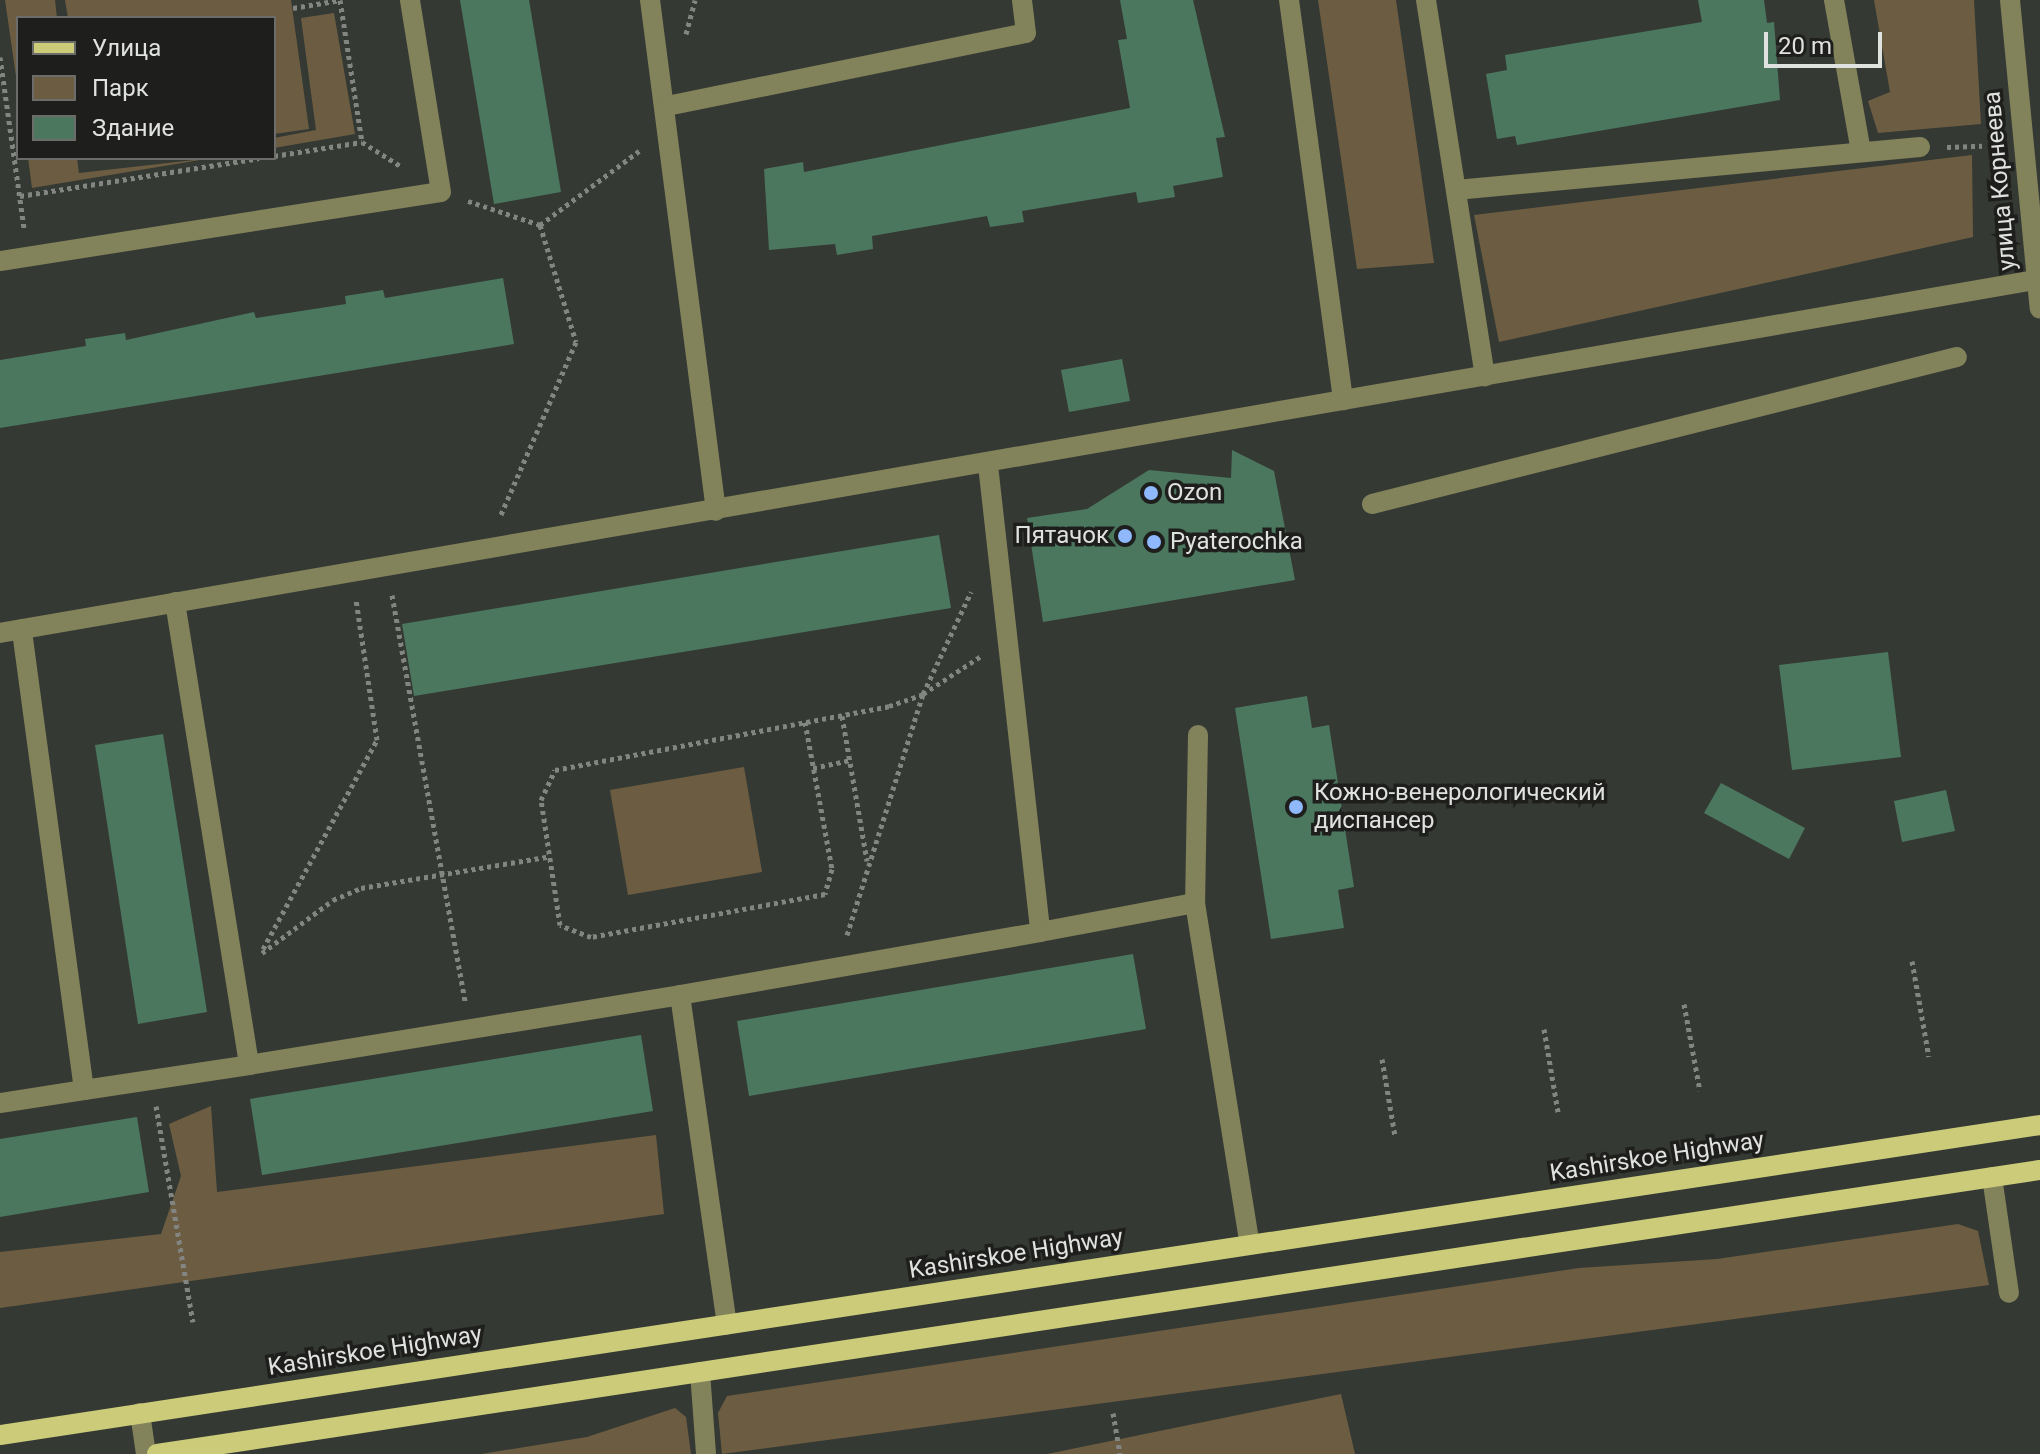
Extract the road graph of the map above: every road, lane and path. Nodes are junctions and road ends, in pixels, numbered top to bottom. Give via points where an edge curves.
1 (340, 0) edge
2 (410, 0) edge
3 (650, 0) edge
4 (1022, 0) edge
5 (1289, 0) edge
6 (1426, 0) edge
7 (1834, 0) edge
8 (2010, 0) edge
9 (293, 8) dead end
10 (0, 57) edge
11 (667, 106) junction
12 (670, 127) junction
13 (362, 142) junction
14 (1920, 147) dead end
15 (1861, 151) junction
16 (276, 156) edge
17 (246, 160) edge
18 (1456, 190) junction
19 (441, 192) junction
20 (20, 196) junction
21 (540, 225) junction
22 (28, 257) junction
23 (0, 261) edge
24 (2035, 280) junction
25 (2040, 309) edge
26 (1957, 357) dead end
27 (1485, 376) junction
28 (1343, 400) junction
29 (988, 465) junction
30 (1372, 504) dead end
31 (716, 511) junction
32 (997, 537) junction
33 (486, 550) junction
34 (387, 566) junction
35 (352, 572) junction
36 (175, 602) junction
37 (22, 629) junction
38 (0, 633) edge
39 (1008, 638) junction
40 (923, 694) junction
41 (842, 716) junction
42 (805, 722) junction
43 (1198, 735) dead end
44 (850, 760) junction
45 (813, 768) junction
46 (547, 857) junction
47 (868, 863) junction
48 (442, 874) junction
49 (1195, 903) junction
50 (1040, 932) junction
51 (262, 953) junction
52 (1912, 961) dead end
53 (849, 965) junction
54 (262, 967) dead end
55 (680, 995) junction
56 (1684, 1004) dead end
57 (1544, 1029) dead end
58 (470, 1030) junction
59 (1929, 1057) dead end
60 (1382, 1059) dead end
61 (249, 1065) junction
62 (151, 1080) junction
63 (84, 1090) junction
64 (1700, 1091) dead end
65 (0, 1103) edge
66 (1558, 1112) dead end
67 (2040, 1125) edge
68 (1395, 1136) dead end
69 (2040, 1170) edge
70 (1992, 1177) junction
71 (1250, 1245) junction
72 (2009, 1293) dead end
73 (193, 1322) dead end
74 (727, 1325) junction
75 (700, 1372) junction
76 (140, 1413) junction
77 (1113, 1413) dead end
78 (0, 1435) edge
79 (146, 1454) edge
80 (157, 1454) edge
81 (706, 1454) edge
82 (1120, 1454) edge

1 - 9 path
1 - 13 path
2 - 19 street
3 - 11 street
4 - 11 street via 1026,33
5 - 28 street
6 - 18 street
7 - 15 street
8 - 24 street, улица Корнеева
10 - 20 path
11 - 12 street
12 - 21 path
12 - 31 street via 689,335
13 - 16 path
13 - 19 path
14 - 15 street
15 - 18 street
17 - 20 path
18 - 27 street
19 - 21 path
19 - 22 street
20 - 22 path
21 - 33 path via 576,342
22 - 23 street
24 - 25 street, улица Корнеева
24 - 27 street
26 - 30 street
27 - 28 street
28 - 29 street
29 - 31 street
29 - 32 street
31 - 33 street
32 - 39 street
32 - 40 path
33 - 34 street
34 - 35 street
34 - 48 path
35 - 36 street
35 - 51 path via 377,740
36 - 37 street
36 - 61 street
37 - 38 street
37 - 63 street
39 - 40 path
39 - 50 street
40 - 41 path
40 - 47 path
41 - 42 path
41 - 44 path
42 - 45 path
42 - 46 path via 562,766 542,791
43 - 49 street
44 - 45 path
44 - 47 path
45 - 46 path via 833,879 825,894 811,900 582,937 560,925
46 - 48 path
47 - 53 path via 848,928
48 - 51 path via 345,894
48 - 58 path
49 - 50 street
49 - 71 street
50 - 53 street
51 - 54 path
52 - 59 path
53 - 55 street
55 - 58 street
55 - 74 street
56 - 64 path
57 - 66 path
58 - 61 street
60 - 68 path
61 - 62 street
62 - 63 street
62 - 73 path
63 - 65 street
67 - 71 main road, Kashirskoe Highway
69 - 70 main road
70 - 72 street
70 - 75 main road
71 - 74 main road, Kashirskoe Highway
74 - 76 main road, Kashirskoe Highway
75 - 80 main road
75 - 81 street
76 - 78 main road, Kashirskoe Highway
76 - 79 street
77 - 82 path

